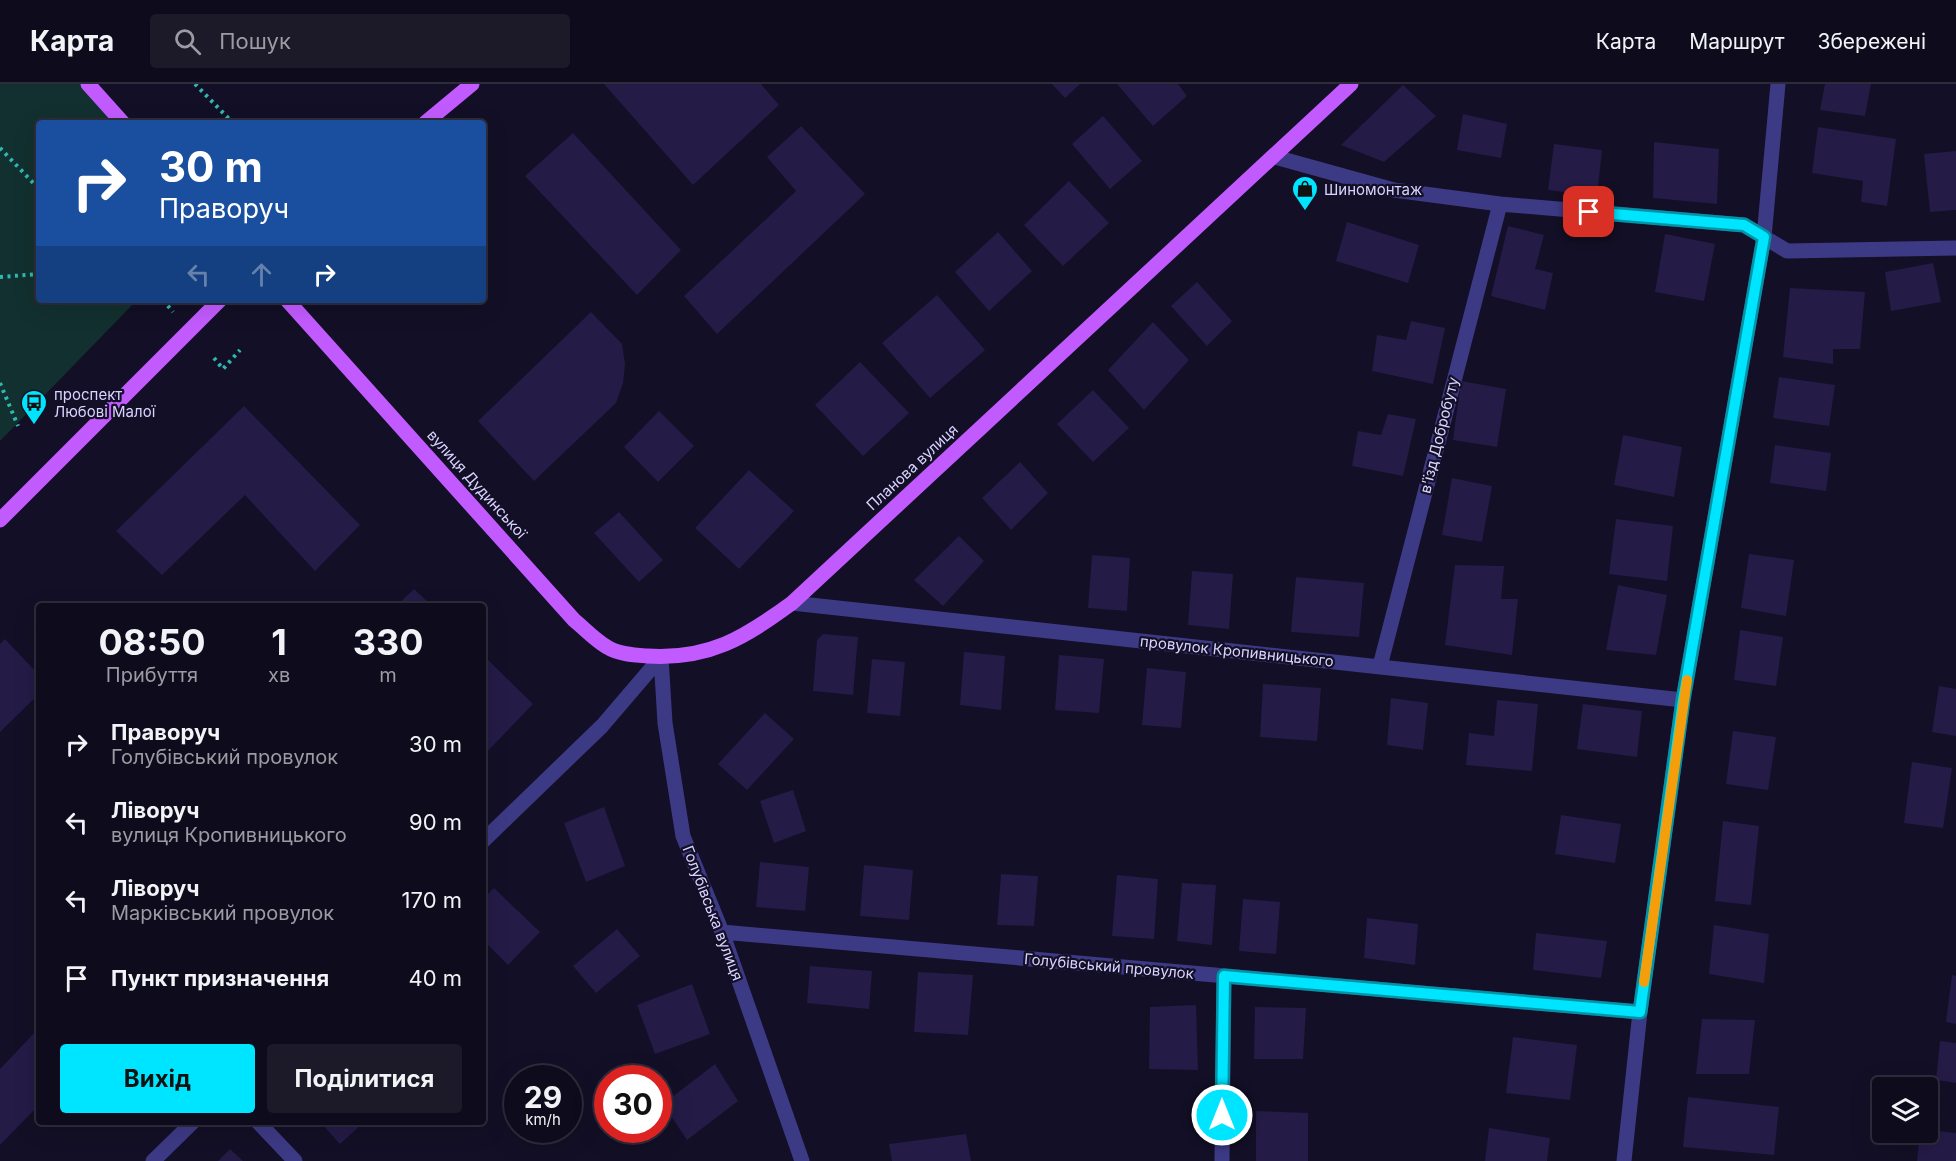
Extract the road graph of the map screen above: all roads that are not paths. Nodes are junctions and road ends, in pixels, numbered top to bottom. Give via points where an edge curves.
1 (88, 84) edge
2 (472, 84) edge
3 (1351, 84) edge
4 (1778, 84) edge
5 (120, 120) edge
6 (429, 120) edge
7 (1275, 157) junction
8 (1500, 204) junction
9 (1764, 237) junction
10 (1956, 248) edge
11 (217, 303) edge
12 (290, 303) edge
13 (0, 520) edge
14 (792, 603) junction
15 (661, 657) junction
16 (1380, 666) junction
17 (1683, 700) junction
18 (486, 838) edge
19 (722, 932) junction
20 (1224, 976) junction
21 (1640, 1012) junction
22 (191, 1125) edge
23 (261, 1125) edge
24 (153, 1161) edge
25 (295, 1161) edge
26 (802, 1161) edge
27 (1222, 1161) edge
28 (1624, 1161) edge

1 - 5 main road
2 - 6 main road
3 - 7 main road, Планова вулиця
4 - 9 street
7 - 8 street via 1394,190
7 - 14 main road, Планова вулиця
8 - 9 street via 1744,225
8 - 16 street, в'їзд Добробуту
9 - 10 street via 1787,250
9 - 17 street
11 - 13 main road
12 - 15 main road, вулиця Дудинської via 574,620 608,648
14 - 15 main road, Планова вулиця via 742,638 717,649
14 - 16 street, провулок Кропивницького
15 - 18 street via 602,726
15 - 19 street, Голубівська вулиця via 665,723 683,836
16 - 17 street, провулок Кропивницького
17 - 21 street
19 - 20 street, Голубівський провулок
19 - 26 street, Голубівська вулиця
20 - 21 street, Голубівський провулок
20 - 27 street
21 - 28 street
22 - 24 street
23 - 25 street

